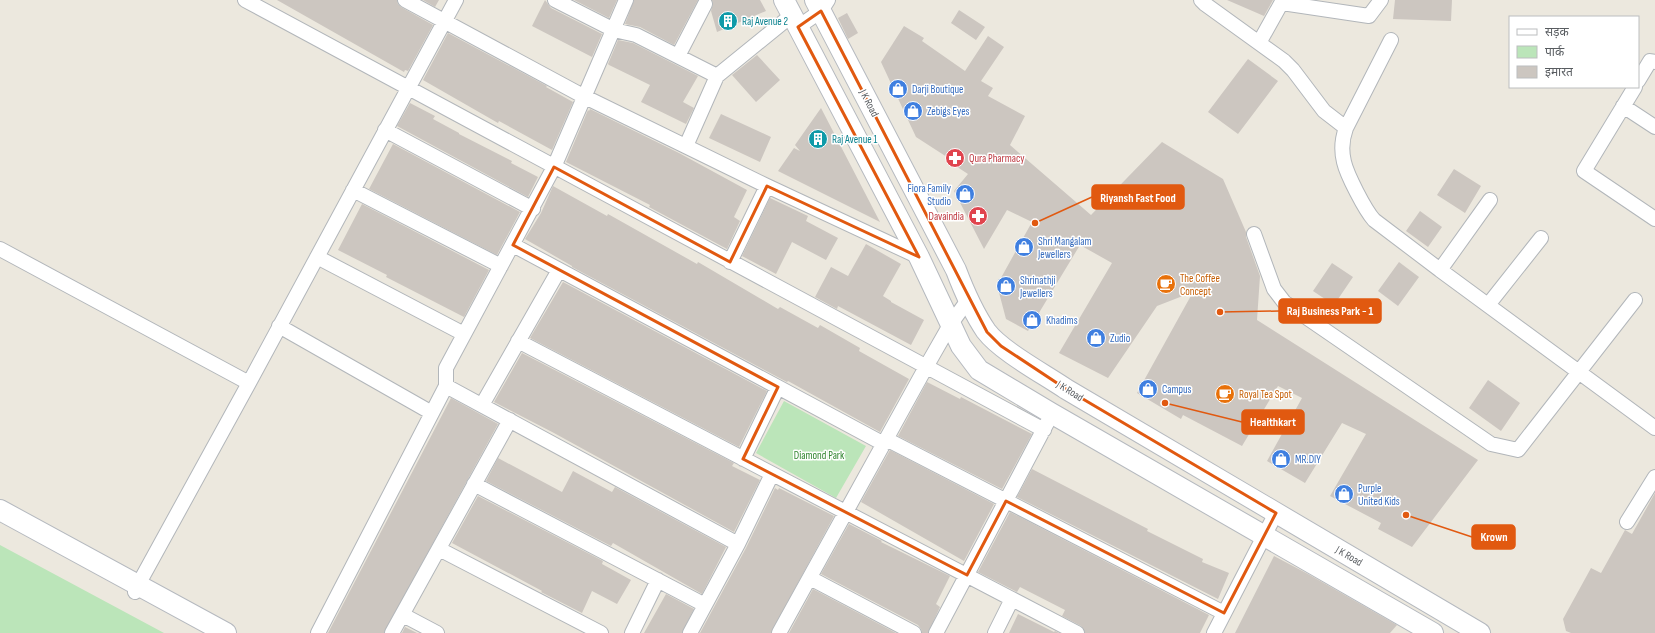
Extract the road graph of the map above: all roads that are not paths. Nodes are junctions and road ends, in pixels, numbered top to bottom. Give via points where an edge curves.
1 (244, 0) edge
2 (405, 0) edge
3 (456, 0) edge
4 (555, 0) edge
5 (626, 0) edge
6 (1201, 0) edge
7 (1381, 0) edge
8 (1282, 1) edge
9 (704, 4) dead end
10 (821, 4) edge
11 (791, 14) edge
12 (444, 21) junction
13 (614, 30) junction
14 (1391, 40) dead end
15 (1259, 43) junction
16 (678, 56) junction
17 (1655, 62) edge
18 (717, 76) junction
19 (1639, 79) edge
20 (408, 88) junction
21 (1634, 88) edge
22 (583, 96) junction
23 (1623, 106) junction
24 (1655, 127) edge
25 (1346, 128) junction
26 (385, 130) junction
27 (686, 146) junction
28 (554, 167) junction
29 (767, 186) junction
30 (353, 190) junction
31 (1490, 200) dead end
32 (533, 209) junction
33 (1655, 219) edge
34 (1254, 234) dead end
35 (1541, 238) dead end
36 (513, 245) junction
37 (0, 249) edge
38 (317, 257) junction
39 (919, 257) junction
40 (730, 262) junction
41 (502, 266) junction
42 (559, 270) junction
43 (1440, 270) junction
44 (968, 300) junction
45 (1635, 300) dead end
46 (1488, 305) junction
47 (950, 325) junction
48 (280, 326) junction
49 (464, 334) junction
50 (518, 341) junction
51 (996, 341) junction
52 (973, 362) junction
53 (926, 367) junction
54 (1578, 372) junction
55 (249, 383) junction
56 (446, 386) junction
57 (778, 388) junction
58 (482, 405) junction
59 (432, 413) junction
60 (510, 420) junction
61 (1047, 422) junction
62 (1655, 428) edge
63 (885, 441) junction
64 (743, 459) junction
65 (772, 474) junction
66 (1655, 477) edge
67 (474, 484) junction
68 (1006, 501) junction
69 (0, 510) edge
70 (846, 512) junction
71 (1276, 513) junction
72 (0, 520) edge
73 (1626, 522) dead end
74 (1265, 535) junction
75 (738, 544) junction
76 (439, 549) junction
77 (967, 576) junction
78 (810, 578) junction
79 (658, 580) junction
80 (136, 589) junction
81 (1012, 599) junction
82 (705, 605) junction
83 (1441, 610) junction
84 (1224, 613) junction
85 (403, 615) junction
86 (1427, 632) edge
87 (208, 633) edge
88 (226, 633) edge
89 (318, 633) edge
90 (392, 633) edge
91 (437, 633) edge
92 (601, 633) edge
93 (632, 633) edge
94 (690, 633) edge
95 (779, 633) edge
96 (914, 633) edge
97 (936, 633) edge
98 (995, 633) edge
99 (1077, 633) edge
100 (1214, 633) edge
101 (1480, 633) edge

1 - 20 street
2 - 12 street
3 - 12 street
4 - 13 street
5 - 13 street
6 - 15 street
7 - 8 street via 1369,16
8 - 15 street
9 - 16 street
10 - 11 street
10 - 44 main road, J K Road via 956,270
11 - 18 street
11 - 39 main road
12 - 20 street
12 - 22 street
13 - 16 street via 636,34
13 - 22 street
14 - 25 street
15 - 25 street via 1284,61 1324,111
16 - 18 street
17 - 19 street via 1650,61
18 - 27 street
20 - 26 street
20 - 28 street
21 - 23 street
22 - 27 street
22 - 28 street
23 - 24 street
23 - 33 street via 1584,171
25 - 43 street via 1343,138 1344,162 1367,212
26 - 30 street
26 - 32 street
27 - 29 street
28 - 32 street
28 - 40 street
29 - 39 street
29 - 40 street
30 - 38 street
30 - 41 street
31 - 43 street
32 - 36 street
34 - 54 street via 1274,289 1284,302 1491,444 1518,450
35 - 46 street
36 - 41 street
36 - 42 street
37 - 55 street
38 - 48 street
38 - 49 street
39 - 47 main road
40 - 53 street
41 - 49 street
42 - 50 street
42 - 57 street
43 - 46 street
44 - 47 street
44 - 51 main road, J K Road via 987,332
45 - 54 street
46 - 54 street
47 - 52 main road
47 - 53 street
48 - 55 street
48 - 59 street
49 - 56 street via 446,368
50 - 58 street
50 - 64 street
51 - 52 main road
51 - 71 main road, J K Road via 1066,389
52 - 61 main road via 979,370
53 - 61 street
53 - 63 street
54 - 62 street
55 - 80 street
56 - 58 street
56 - 59 street
57 - 63 street
57 - 64 street
58 - 60 street
59 - 89 street
60 - 67 street
60 - 75 street
61 - 68 street
61 - 74 main road
63 - 68 street
63 - 70 street
64 - 65 street
65 - 70 street
65 - 75 street
66 - 73 street
67 - 76 street
67 - 79 street
68 - 77 street
68 - 84 street
69 - 80 main road
70 - 77 street
70 - 78 street
71 - 74 street
71 - 83 main road, J K Road
72 - 80 main road
74 - 84 street
74 - 86 main road
75 - 82 street
76 - 85 street
76 - 92 street
77 - 81 street
77 - 97 street
78 - 95 street
78 - 96 street
79 - 82 street
79 - 93 street
80 - 87 main road
80 - 88 main road
81 - 98 street
81 - 99 street
82 - 94 street
83 - 86 main road
83 - 101 main road, J K Road
84 - 100 street
85 - 90 street
85 - 91 street

